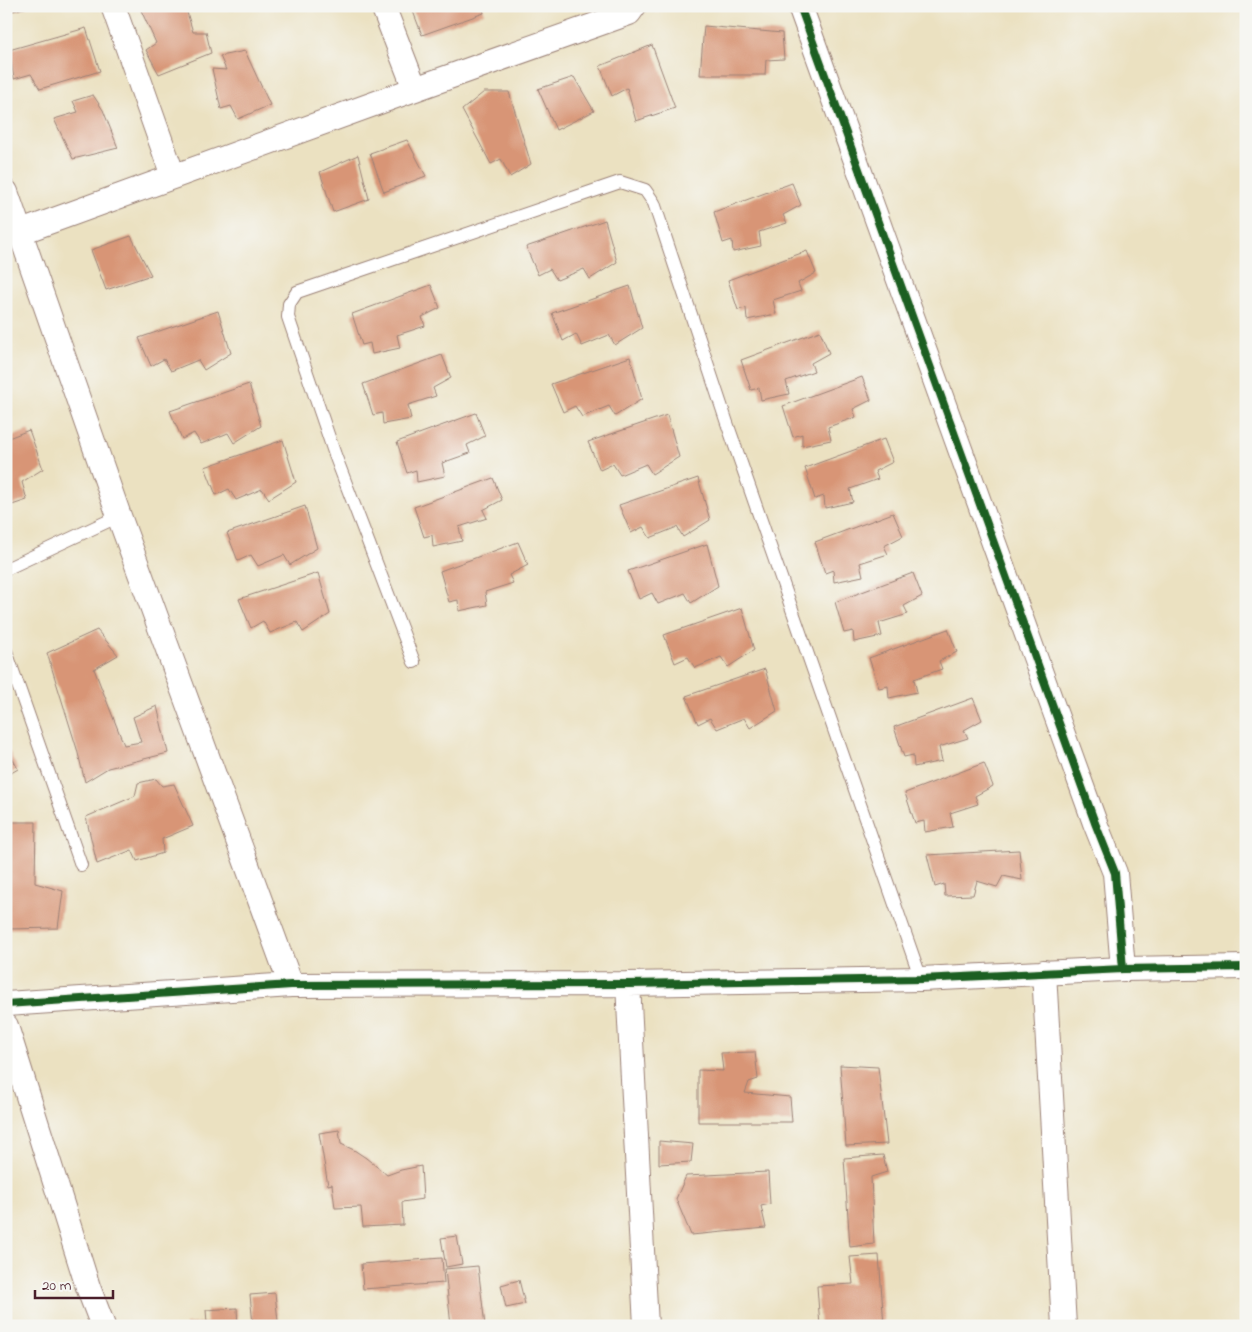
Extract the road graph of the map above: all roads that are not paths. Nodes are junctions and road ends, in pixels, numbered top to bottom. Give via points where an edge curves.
1 (113, 6) edge
2 (383, 6) edge
3 (634, 6) edge
4 (800, 6) edge
5 (415, 89) junction
6 (174, 176) junction
7 (6, 192) edge
8 (21, 232) junction
9 (119, 516) junction
10 (6, 569) edge
11 (6, 651) edge
12 (414, 662) dead end
13 (81, 865) dead end
14 (1246, 967) edge
15 (1123, 969) junction
16 (1044, 972) junction
17 (921, 979) junction
18 (628, 984) junction
19 (291, 985) junction
20 (6, 1004) edge
21 (6, 1026) edge
22 (103, 1326) edge
23 (646, 1326) edge
24 (1064, 1326) edge

1 - 6 street
2 - 5 street
3 - 5 street via 629,14
4 - 15 street via 1114,873
5 - 6 street
6 - 8 street
7 - 8 street
8 - 9 street
9 - 10 lane
9 - 19 street
11 - 13 lane
12 - 17 lane via 335,454 288,317 289,304 297,292 620,182 645,190 660,218 727,423
14 - 15 street
15 - 16 street
16 - 17 street
16 - 24 street
17 - 18 street
18 - 19 street
18 - 23 street
19 - 20 street
21 - 22 street

